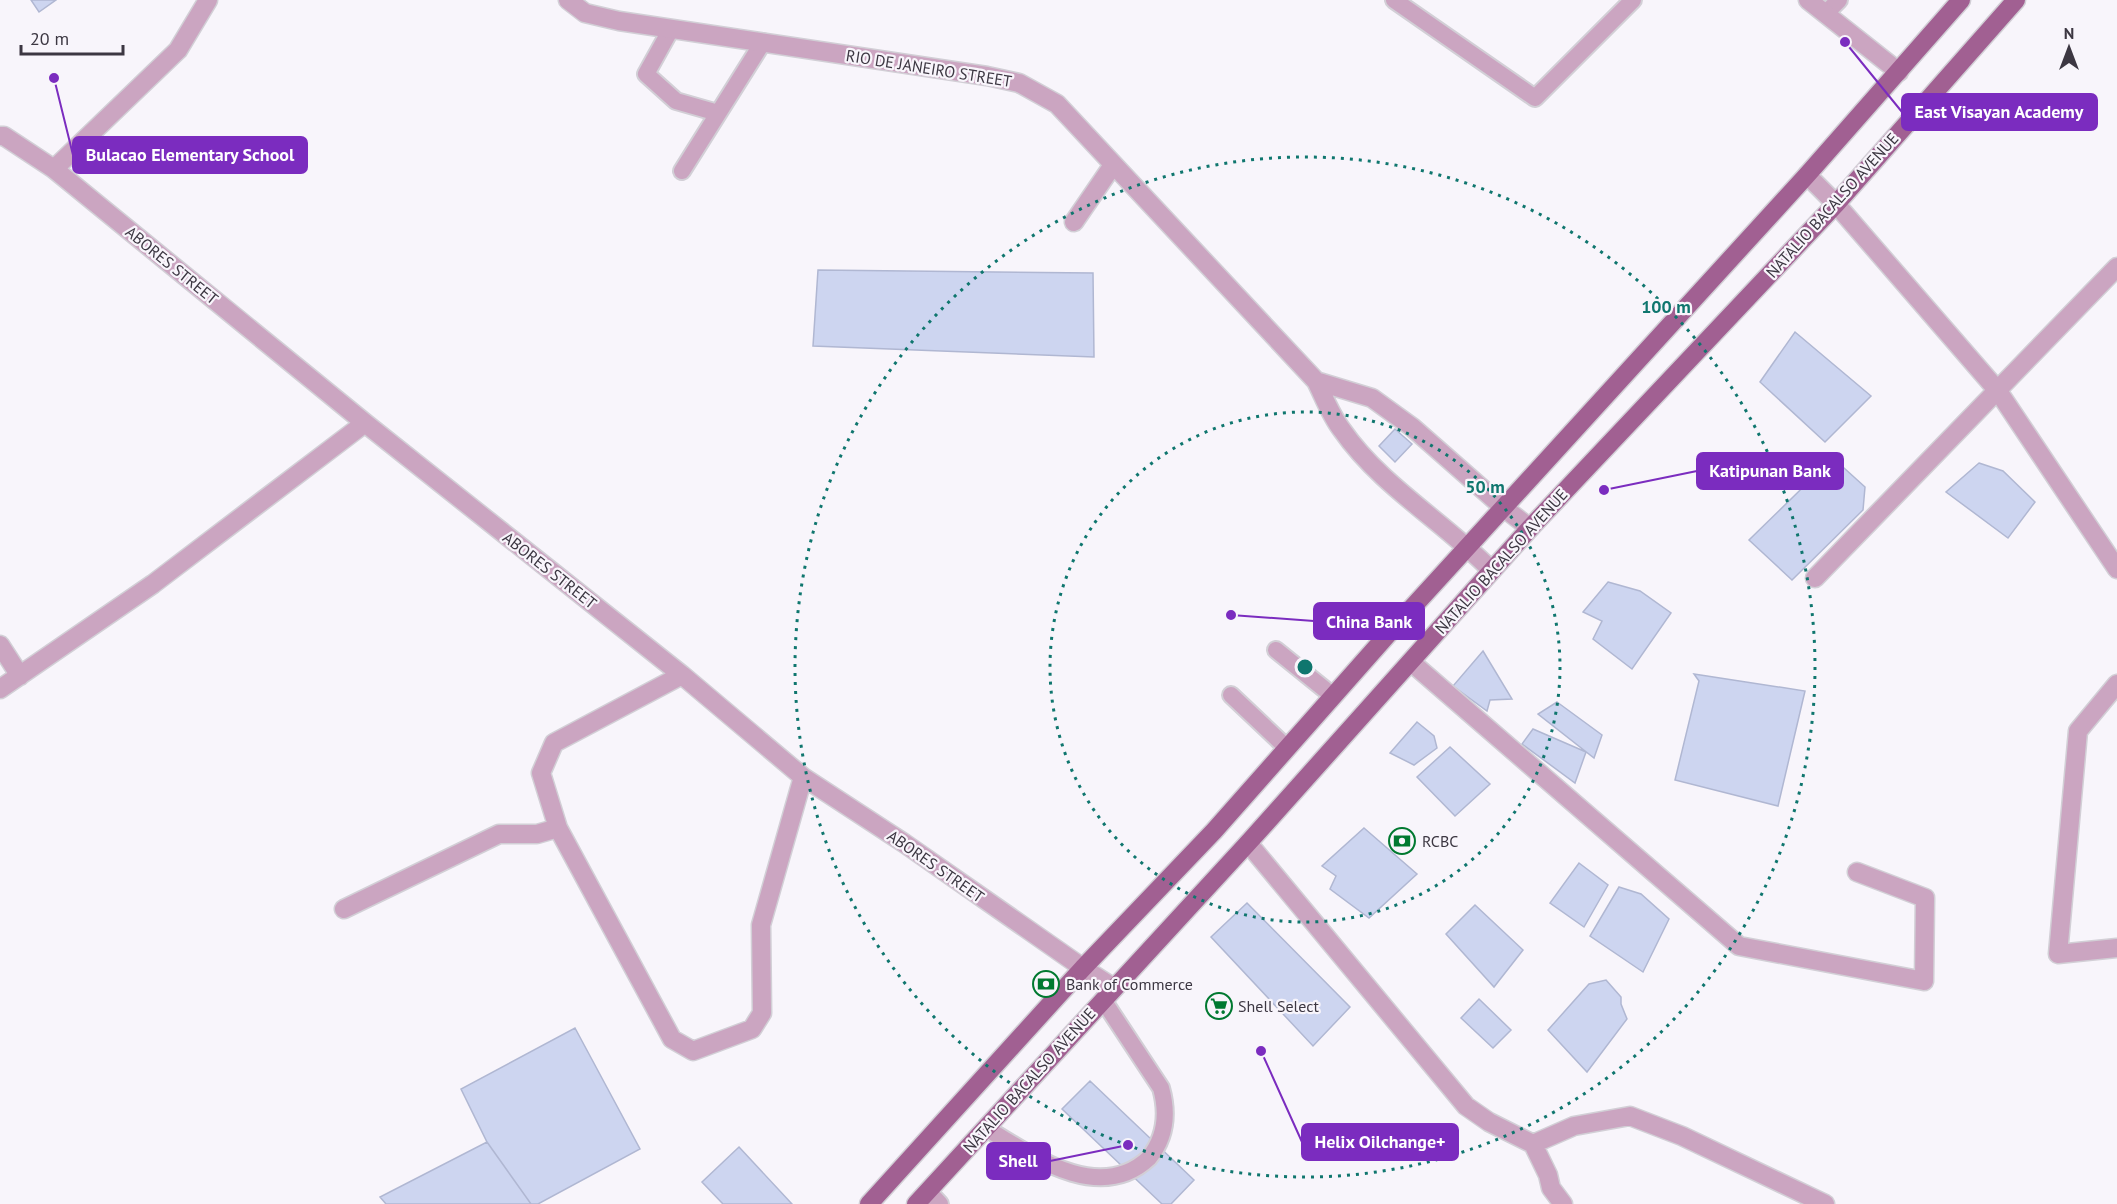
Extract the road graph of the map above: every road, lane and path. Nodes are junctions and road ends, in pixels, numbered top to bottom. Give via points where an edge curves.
1 (208, 0) edge
2 (567, 0) edge
3 (1395, 0) edge
4 (1633, 0) edge
5 (1808, 0) edge
6 (1839, 0) edge
7 (1961, 0) edge
8 (2016, 0) edge
9 (589, 6) edge
10 (1826, 13) junction
11 (671, 29) junction
12 (764, 42) junction
13 (1899, 72) junction
14 (718, 113) junction
15 (0, 136) edge
16 (1113, 165) junction
17 (54, 169) junction
18 (682, 171) dead end
19 (1807, 175) junction
20 (1836, 204) junction
21 (1074, 222) dead end
22 (2117, 267) edge
23 (1316, 381) junction
24 (1998, 391) junction
25 (365, 423) junction
26 (1504, 508) junction
27 (1530, 528) junction
28 (1469, 547) junction
29 (2117, 569) edge
30 (1491, 570) junction
31 (1815, 578) dead end
32 (0, 645) edge
33 (1276, 650) dead end
34 (1411, 662) junction
35 (20, 675) junction
36 (682, 675) junction
37 (2117, 684) edge
38 (0, 689) edge
39 (1231, 695) dead end
40 (1333, 696) junction
41 (1287, 748) junction
42 (802, 777) junction
43 (558, 828) junction
44 (1248, 843) junction
45 (1857, 872) dead end
46 (344, 909) dead end
47 (2117, 948) edge
48 (1083, 968) junction
49 (1108, 994) junction
50 (986, 1128) junction
51 (1533, 1144) junction
52 (928, 1200) edge
53 (869, 1204) edge
54 (1563, 1204) edge
55 (1825, 1204) edge

1 - 17 street via 178,50
2 - 9 street, RIO DE JANEIRO STREET
3 - 4 lane via 1535,98
5 - 10 street
6 - 10 lane
7 - 13 main road, NATALIO BACALSO AVENUE
8 - 20 main road, NATALIO BACALSO AVENUE
9 - 11 street, RIO DE JANEIRO STREET via 619,21
10 - 13 street
11 - 12 street, RIO DE JANEIRO STREET
11 - 14 lane via 646,74 676,100
12 - 14 lane
12 - 16 street, RIO DE JANEIRO STREET via 1019,83 1057,104
13 - 19 main road, NATALIO BACALSO AVENUE
14 - 18 lane
15 - 17 street, ABORES STREET
16 - 21 street
16 - 23 street, RIO DE JANEIRO STREET
17 - 25 street, ABORES STREET
19 - 20 street
19 - 26 main road, NATALIO BACALSO AVENUE
20 - 24 street
20 - 27 main road, NATALIO BACALSO AVENUE
22 - 24 street
23 - 26 street, RIO DE JANEIRO STREET via 1372,399 1412,427
23 - 28 street, RIO DE JANEIRO STREET via 1341,430 1376,470
24 - 29 street
24 - 31 street
25 - 35 street via 153,584
25 - 36 street, ABORES STREET
26 - 27 street, RIO DE JANEIRO STREET
26 - 28 main road, NATALIO BACALSO AVENUE
27 - 30 main road, NATALIO BACALSO AVENUE
28 - 30 street, RIO DE JANEIRO STREET
28 - 40 main road, NATALIO BACALSO AVENUE
30 - 34 main road, NATALIO BACALSO AVENUE
32 - 35 street
33 - 40 lane
34 - 44 main road, NATALIO BACALSO AVENUE
34 - 45 street via 1739,946 1924,981 1925,898
35 - 38 street
36 - 42 street, ABORES STREET
36 - 43 street via 554,743 541,772
37 - 47 street via 2078,731 2058,954
39 - 41 lane
40 - 41 main road, NATALIO BACALSO AVENUE
41 - 48 main road, NATALIO BACALSO AVENUE
42 - 43 street via 761,926 762,1014 752,1029 693,1051 672,1039
42 - 48 street, ABORES STREET
43 - 46 street via 537,834 499,834
44 - 49 main road, NATALIO BACALSO AVENUE
44 - 51 street via 1466,1106
48 - 49 street, ABORES STREET
48 - 53 main road, NATALIO BACALSO AVENUE
49 - 50 main road, NATALIO BACALSO AVENUE
49 - 50 lane via 1161,1088 1165,1104 1162,1137 1143,1165 1113,1181 1079,1182 1062,1176
50 - 52 main road, NATALIO BACALSO AVENUE
51 - 54 street via 1551,1188
51 - 55 street via 1574,1126 1630,1116 1682,1136

